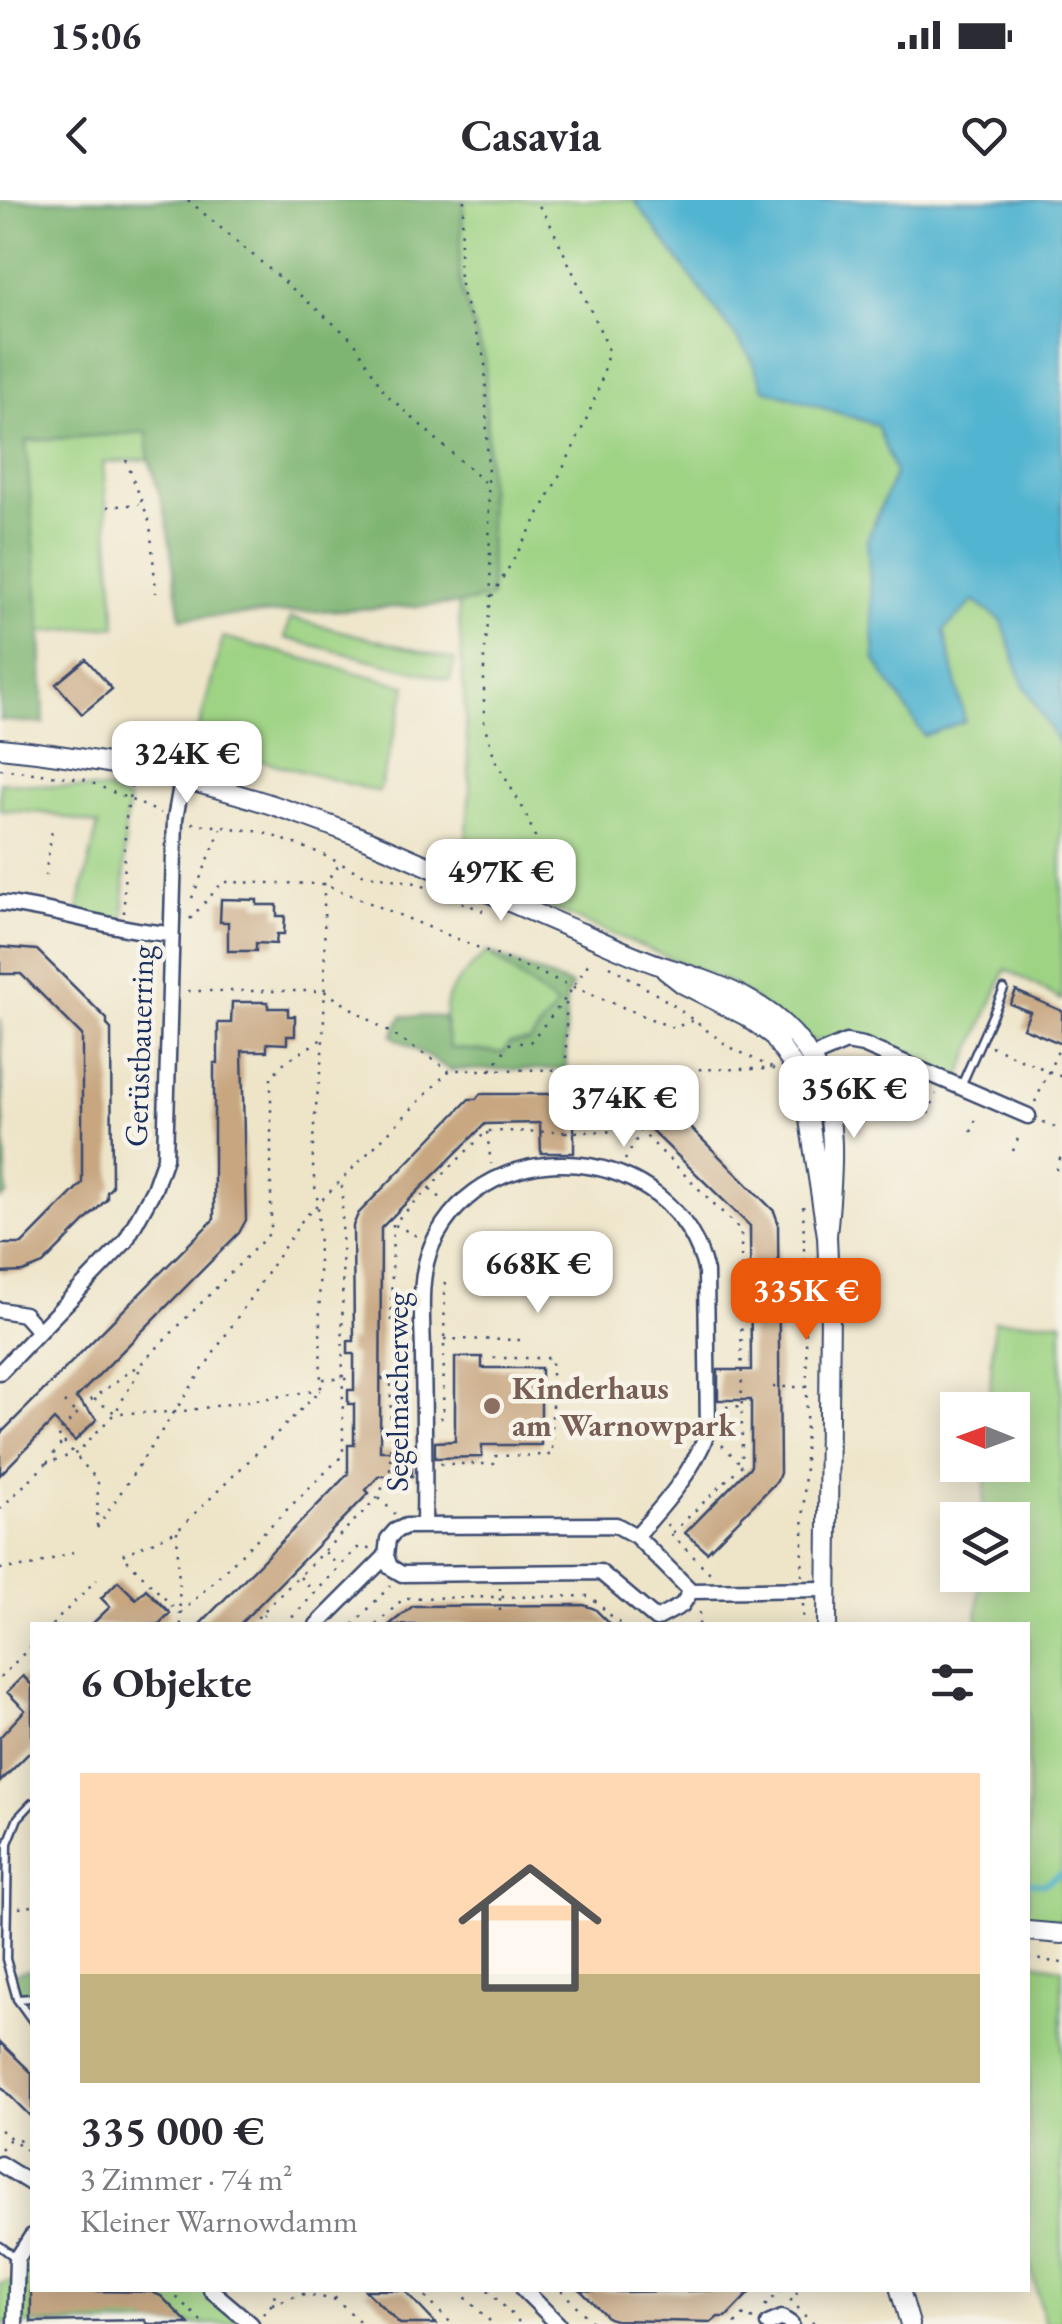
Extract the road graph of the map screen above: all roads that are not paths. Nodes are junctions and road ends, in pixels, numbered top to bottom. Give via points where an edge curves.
1 (0, 748) edge
2 (182, 780) junction
3 (0, 903) edge
4 (170, 934) junction
5 (1004, 990) dead end
6 (803, 1063) junction
7 (960, 1087) junction
8 (1028, 1116) road end
9 (0, 1310) edge
10 (39, 1331) junction
11 (0, 1372) edge
12 (424, 1526) junction
13 (636, 1536) junction
14 (385, 1553) junction
15 (827, 1589) junction
16 (691, 1591) junction
17 (320, 1622) edge
18 (827, 1622) edge
19 (30, 1805) edge
20 (1030, 1931) edge
21 (1062, 1934) edge
22 (30, 1998) edge
23 (17, 1999) junction
24 (30, 2017) edge
25 (0, 2164) edge
26 (30, 2183) edge
27 (30, 2239) edge
28 (0, 2246) edge
29 (17, 2259) junction
30 (213, 2292) edge
31 (526, 2292) edge
32 (901, 2292) edge
33 (16, 2324) edge
34 (252, 2324) edge
35 (558, 2324) edge
36 (768, 2324) edge
37 (791, 2324) edge
38 (910, 2324) edge

1 - 2 street
2 - 4 street, Gerüstbauerring
2 - 6 street via 365,839 656,964 762,1026
3 - 4 street
4 - 10 street, Gerüstbauerring via 165,1158 125,1242
5 - 7 lane
6 - 7 street via 846,1042
6 - 15 street via 827,1236
7 - 8 street
9 - 10 street via 24,1314
10 - 11 street, Gerüstbauerring
12 - 13 street via 616,1524
12 - 13 street, Segelmacherweg via 423,1292 433,1244 454,1212 494,1180 538,1165 587,1166 636,1179 684,1221 700,1247 709,1299 708,1431 699,1456
12 - 14 street via 395,1531
13 - 16 street
14 - 16 street via 402,1574 600,1572 656,1619 682,1606
14 - 17 street
15 - 16 street
15 - 18 street
19 - 23 lane via 8,1843 6,1958
20 - 21 street
22 - 23 lane
23 - 24 lane
25 - 26 street
27 - 29 street
28 - 29 lane
29 - 33 street
30 - 34 street
31 - 35 street
32 - 38 street
36 - 37 street via 782,2318

